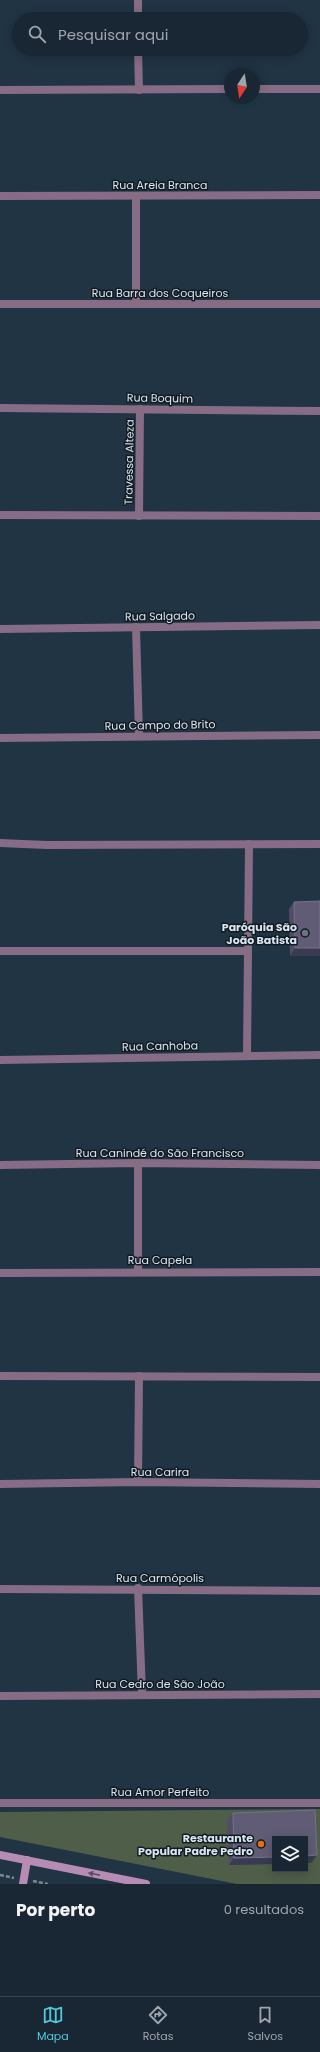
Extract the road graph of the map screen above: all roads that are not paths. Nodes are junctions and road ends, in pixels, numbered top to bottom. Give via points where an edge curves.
1 (138, 0) edge
2 (138, 12) edge
3 (138, 56) edge
4 (224, 89) edge
5 (260, 89) edge
6 (320, 89) edge
7 (0, 90) edge
8 (139, 90) junction
9 (320, 195) edge
10 (0, 196) edge
11 (136, 196) junction
12 (136, 303) junction
13 (0, 304) edge
14 (320, 304) edge
15 (0, 408) edge
16 (140, 409) junction
17 (320, 411) edge
18 (0, 515) edge
19 (139, 516) junction
20 (320, 516) edge
21 (320, 626) edge
22 (136, 627) junction
23 (0, 629) edge
24 (320, 735) edge
25 (139, 736) junction
26 (0, 738) edge
27 (0, 843) edge
28 (249, 844) junction
29 (320, 844) edge
30 (0, 951) edge
31 (248, 951) junction
32 (247, 1055) junction
33 (320, 1055) edge
34 (0, 1060) edge
35 (138, 1163) junction
36 (0, 1165) edge
37 (320, 1165) edge
38 (138, 1271) junction
39 (320, 1272) edge
40 (0, 1273) edge
41 (0, 1376) edge
42 (139, 1376) junction
43 (320, 1377) edge
44 (138, 1482) junction
45 (0, 1484) edge
46 (320, 1484) edge
47 (138, 1588) junction
48 (0, 1589) edge
49 (320, 1591) edge
50 (142, 1694) junction
51 (320, 1694) edge
52 (0, 1696) edge
53 (0, 1803) edge
54 (320, 1803) edge
55 (0, 1855) edge
56 (27, 1860) junction
57 (23, 1884) edge
58 (146, 1884) edge

1 - 2 street
3 - 8 street
4 - 8 street
5 - 6 street
7 - 8 street
9 - 11 street, Rua Areia Branca
10 - 11 street, Rua Areia Branca
11 - 12 street
12 - 13 street, Rua Barra dos Coqueiros
12 - 14 street, Rua Barra dos Coqueiros
15 - 16 street, Rua Boquim
16 - 17 street, Rua Boquim
16 - 19 street, Travessa Alteza
18 - 19 street
19 - 20 street
21 - 22 street, Rua Salgado
22 - 23 street, Rua Salgado
22 - 25 street
24 - 25 street, Rua Campo do Brito
25 - 26 street, Rua Campo do Brito
27 - 28 street
28 - 29 street
28 - 31 street
30 - 31 street
31 - 32 street
32 - 33 street, Rua Canhoba
32 - 34 street, Rua Canhoba
35 - 36 street, Rua Canindé do São Francisco
35 - 37 street, Rua Canindé do São Francisco
35 - 38 street
38 - 39 street, Rua Capela
38 - 40 street, Rua Capela
41 - 42 street
42 - 43 street
42 - 44 street
44 - 45 street, Rua Carira
44 - 46 street, Rua Carira
47 - 48 street, Rua Carmópolis
47 - 49 street, Rua Carmópolis
47 - 50 street
50 - 51 street, Rua Cedro de São João
50 - 52 street, Rua Cedro de São João
53 - 54 street, Rua Amor Perfeito
55 - 56 main road
56 - 57 main road
58 -> 56 main road

